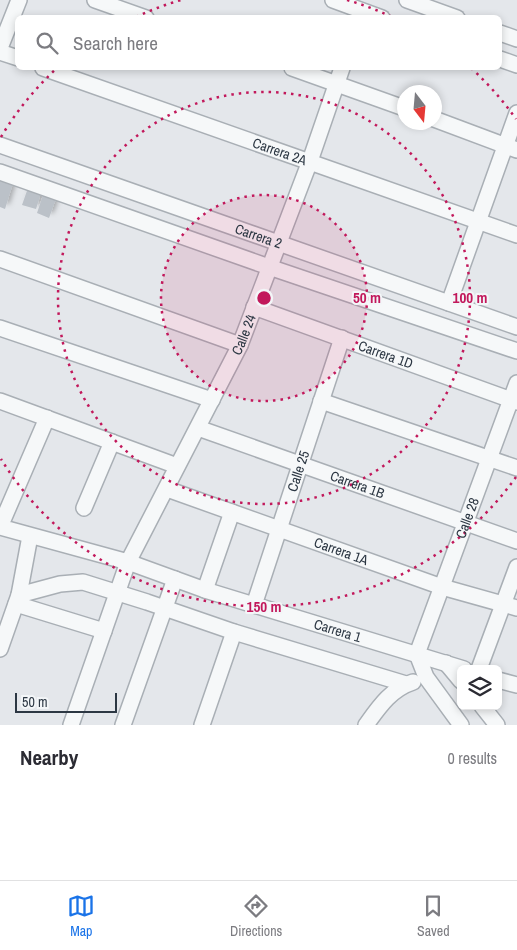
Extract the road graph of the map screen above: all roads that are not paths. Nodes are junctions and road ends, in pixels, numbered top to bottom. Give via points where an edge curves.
1 (19, 0) edge
2 (95, 0) edge
3 (333, 0) edge
4 (407, 0) edge
5 (365, 10) edge
6 (138, 15) edge
7 (449, 15) edge
8 (502, 33) edge
9 (517, 39) edge
10 (0, 48) edge
11 (0, 52) edge
12 (15, 57) edge
13 (502, 60) edge
14 (517, 65) edge
15 (49, 70) edge
16 (298, 70) edge
17 (341, 70) edge
18 (336, 83) junction
19 (397, 105) edge
20 (517, 113) edge
21 (442, 122) edge
22 (0, 145) edge
23 (511, 147) edge
24 (310, 161) junction
25 (0, 172) edge
26 (478, 221) junction
27 (517, 234) edge
28 (278, 244) junction
29 (0, 259) edge
30 (269, 267) junction
31 (449, 303) junction
32 (254, 307) junction
33 (517, 327) edge
34 (0, 328) edge
35 (342, 338) junction
36 (240, 345) junction
37 (517, 350) edge
38 (517, 383) edge
39 (212, 400) junction
40 (0, 401) edge
41 (321, 401) junction
42 (514, 401) edge
43 (47, 418) junction
44 (198, 428) junction
45 (112, 442) junction
46 (490, 458) junction
47 (300, 464) junction
48 (177, 466) junction
49 (517, 468) edge
50 (167, 489) junction
51 (84, 508) dead end
52 (232, 512) junction
53 (466, 523) junction
54 (0, 527) edge
55 (279, 529) junction
56 (30, 536) junction
57 (517, 541) edge
58 (128, 562) junction
59 (517, 567) edge
60 (175, 579) junction
61 (442, 587) junction
62 (205, 590) junction
63 (118, 592) junction
64 (11, 605) edge
65 (254, 605) junction
66 (510, 606) edge
67 (164, 608) junction
68 (104, 631) junction
69 (234, 632) junction
70 (0, 649) edge
71 (418, 654) junction
72 (446, 663) junction
73 (481, 665) edge
74 (457, 667) edge
75 (457, 676) edge
76 (426, 677) junction
77 (502, 681) edge
78 (406, 684) junction
79 (517, 686) edge
80 (485, 710) edge
81 (70, 725) edge
82 (123, 725) edge
83 (202, 725) edge
84 (366, 725) edge
85 (461, 725) edge
86 (497, 725) edge

1 - 10 street
2 - 6 street
3 - 5 street
4 - 7 street
8 - 9 street
11 - 12 street
13 - 14 street
15 - 24 street, Carrera 2A
16 - 18 street
17 - 18 street, Calle 24
18 - 19 street
18 - 24 street, Calle 24
20 - 23 street
21 - 23 street
22 - 28 street, Carrera 2
23 - 26 street
24 - 26 street, Carrera 2A
24 - 28 street, Calle 24
25 - 30 street, Carrera 2
26 - 27 street, Carrera 2A
26 - 31 street
28 - 30 street, Calle 24
28 - 31 street, Carrera 2
29 - 36 street
30 - 32 street, Calle 24
30 - 37 street, Carrera 2
31 - 33 street, Carrera 2
32 - 35 street, Carrera 1D
32 - 36 street, Calle 24
34 - 39 street
35 - 41 street, Calle 25
35 - 42 street, Carrera 1D
36 - 39 street, Calle 24
38 - 42 street, Calle 28
39 - 44 street, Calle 24
40 - 43 street
41 - 46 street
41 - 47 street, Calle 25
42 - 46 street, Calle 28
43 - 45 street
43 - 54 street
44 - 47 street, Carrera 1B
44 - 48 street, Calle 24
45 - 48 street
45 - 51 street
46 - 49 street
46 - 53 street, Calle 28
47 - 53 street, Carrera 1B
47 - 55 street, Calle 25
48 - 50 street, Calle 24
50 - 52 street, Carrera 1A
50 - 58 street, Calle 24
52 - 55 street, Carrera 1A
52 - 62 street
53 - 57 street, Carrera 1B
53 - 61 street, Calle 28
54 - 56 street, Carrera 1
55 - 61 street, Carrera 1A
55 - 65 street, Calle 25
56 - 58 street, Carrera 1
56 - 64 street
58 - 60 street, Carrera 1
58 - 63 street
59 - 66 street
60 - 62 street, Carrera 1
60 - 67 street
61 - 66 street, Carrera 1A
61 - 71 street, Calle 28
62 - 65 street, Carrera 1
63 - 64 street via 83,582 60,584
63 - 67 street
63 - 68 street
64 - 68 street
64 - 70 street
65 - 71 street, Carrera 1
66 - 73 street
67 - 69 street
67 - 82 street
68 - 81 street
69 - 78 street
69 - 83 street
71 - 72 street, Carrera 1
71 - 76 street
72 - 74 street, Carrera 1
72 - 75 street
76 - 78 street
76 - 85 street
77 - 79 street
78 - 84 street via 386,699
80 - 86 street

